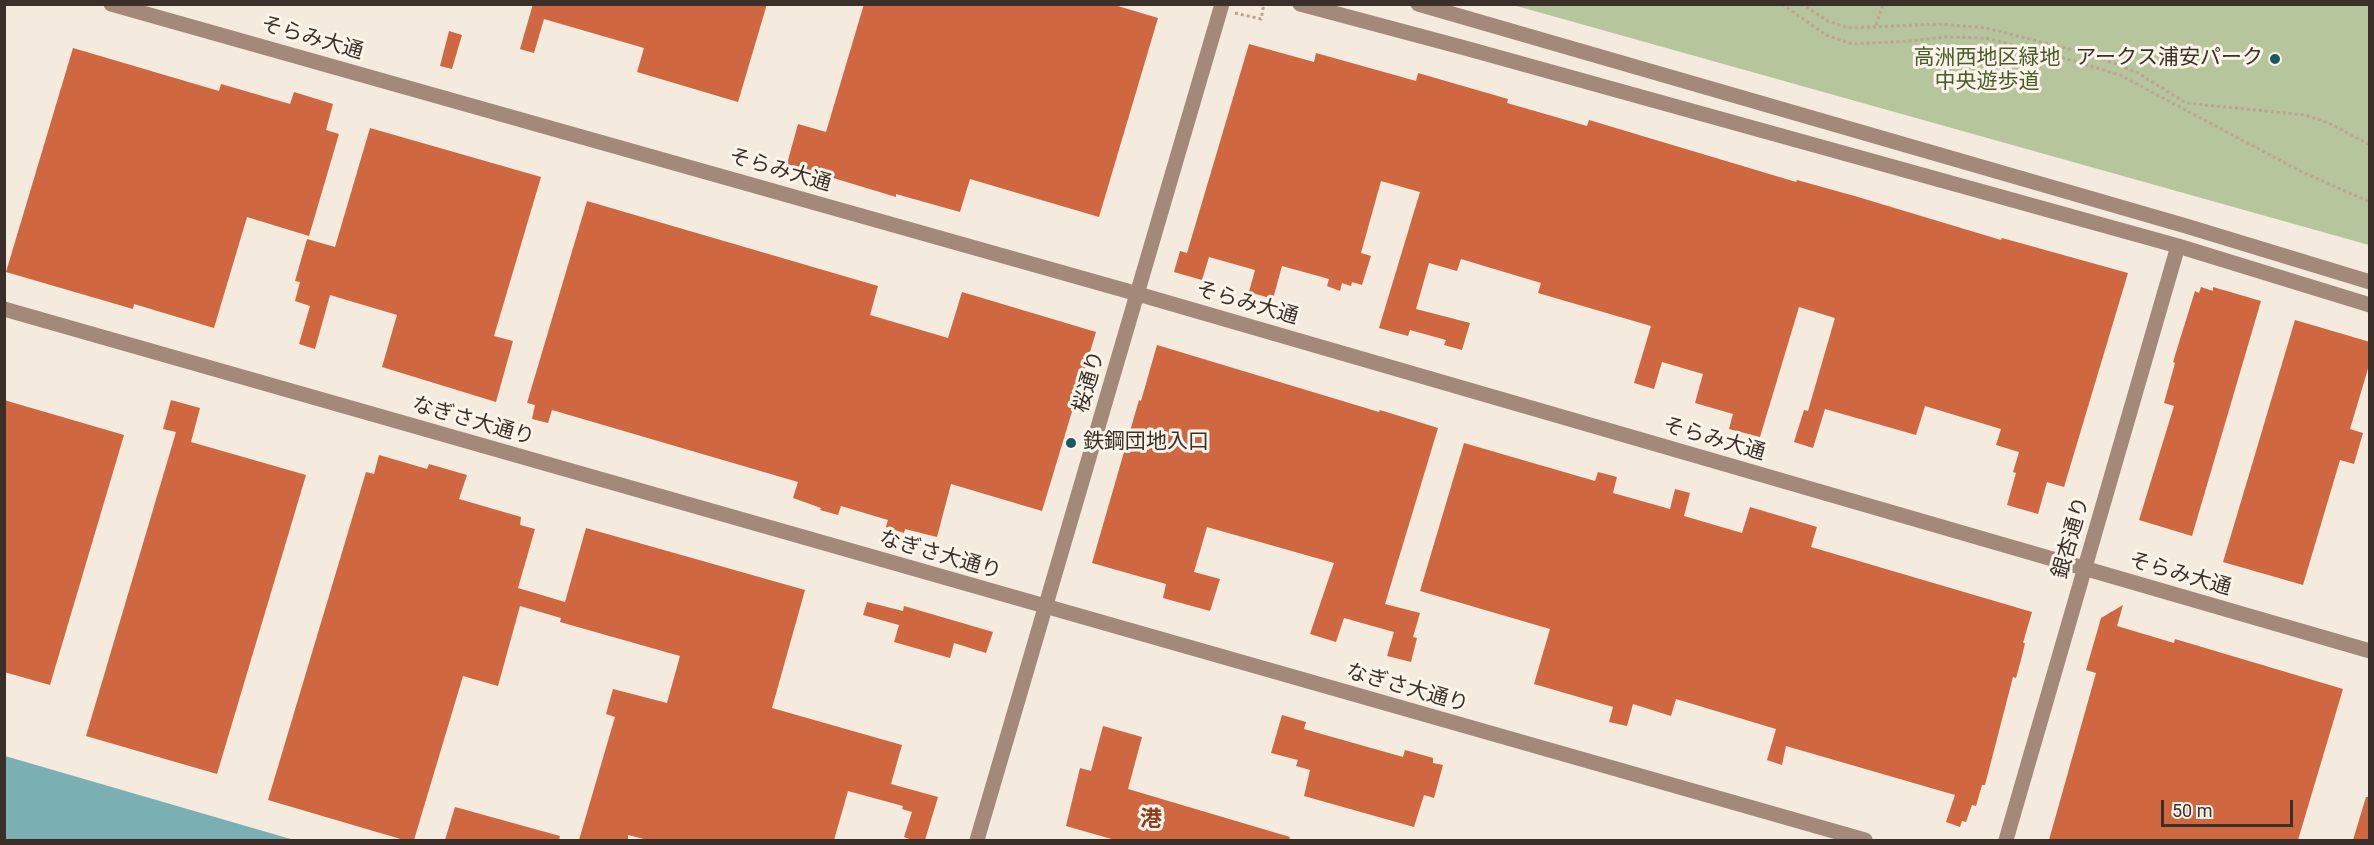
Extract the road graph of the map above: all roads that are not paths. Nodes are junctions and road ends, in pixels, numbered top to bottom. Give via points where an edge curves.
1 (111, 4) edge
2 (1222, 4) edge
3 (1300, 4) edge
4 (1418, 4) edge
5 (2178, 246) junction
6 (2370, 282) edge
7 (1138, 294) junction
8 (2370, 305) edge
9 (4, 309) edge
10 (2084, 570) junction
11 (1046, 608) junction
12 (2370, 651) edge
13 (977, 840) edge
14 (1865, 840) edge
15 (2006, 840) edge

1 - 7 street, そらみ大通
2 - 7 street, 桜通り
3 - 5 street
4 - 6 street
5 - 8 street
5 - 10 street, 銀杏通り
7 - 10 street, そらみ大通
7 - 11 street, 桜通り
9 - 11 street, なぎさ大通り
10 - 12 street, そらみ大通
10 - 15 street, 銀杏通り
11 - 13 street, 桜通り
11 - 14 street, なぎさ大通り

